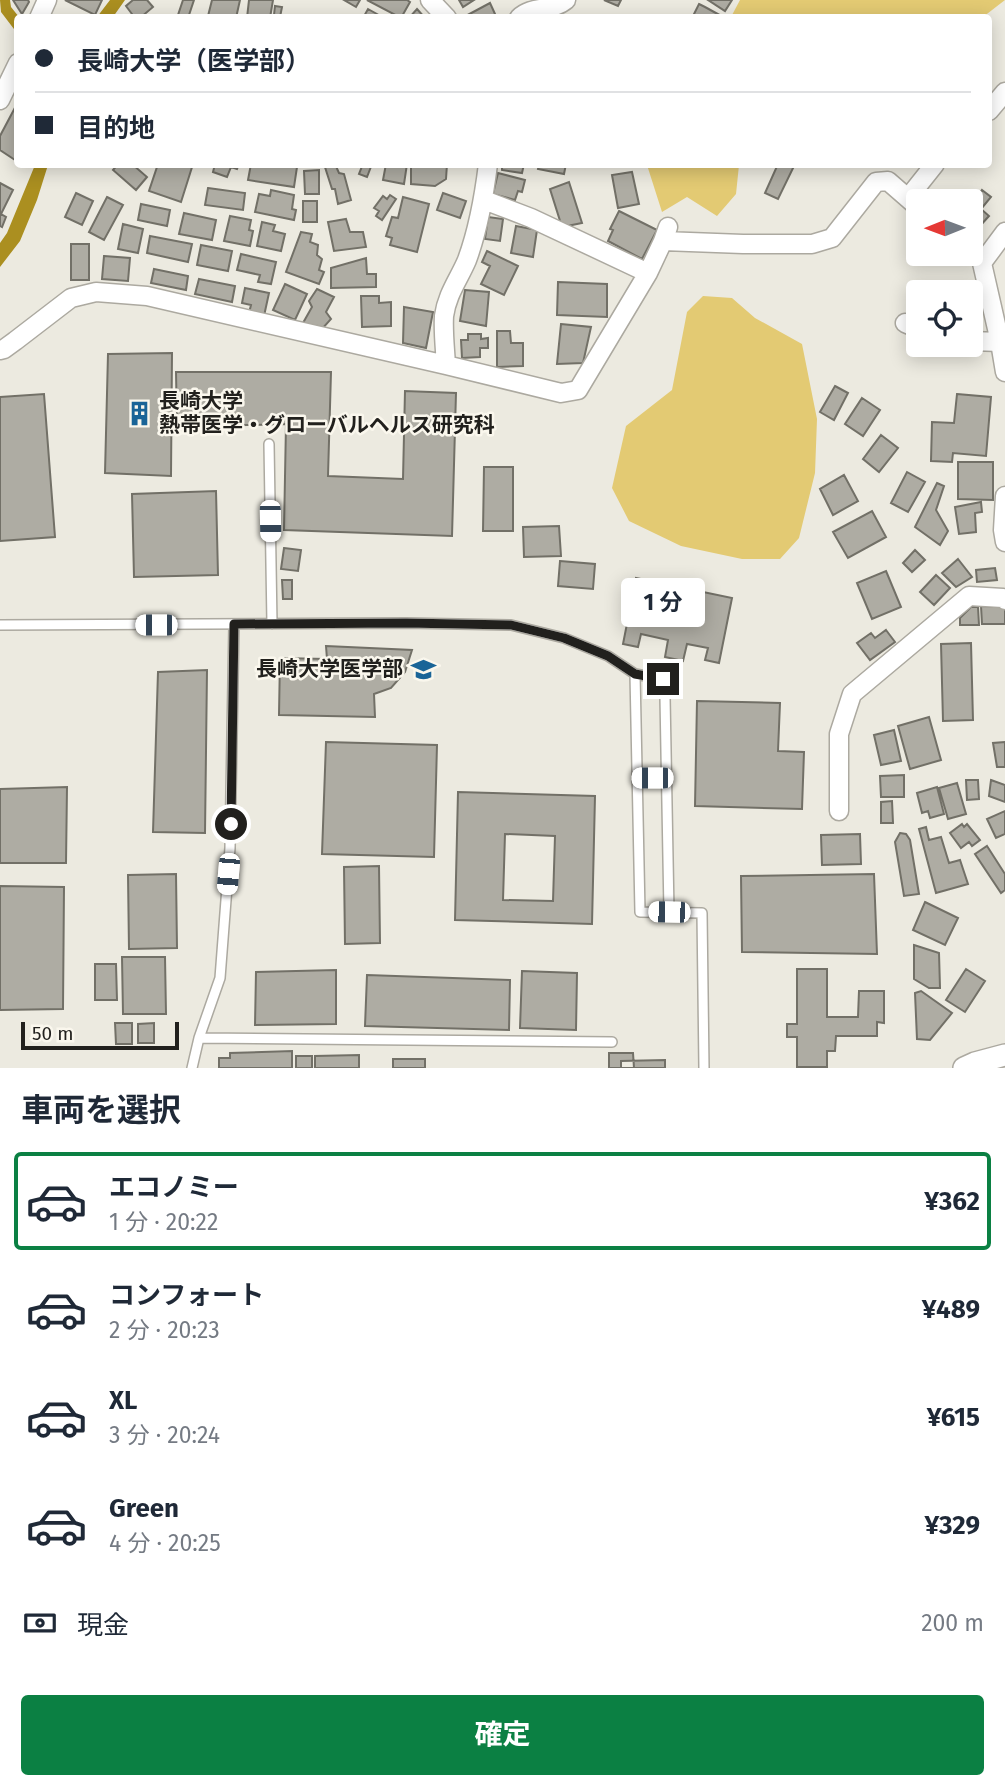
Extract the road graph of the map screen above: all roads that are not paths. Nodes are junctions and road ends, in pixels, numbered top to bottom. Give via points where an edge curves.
1 (430, 0) edge
2 (566, 0) edge
3 (443, 14) edge
4 (523, 14) edge
5 (14, 71) edge
6 (1005, 92) edge
7 (0, 100) edge
8 (992, 107) edge
9 (488, 168) edge
10 (933, 168) edge
11 (921, 189) edge
12 (906, 197) edge
13 (484, 200) junction
14 (1005, 232) edge
15 (984, 251) edge
16 (978, 266) edge
17 (648, 273) junction
18 (983, 341) edge
19 (1000, 342) junction
20 (0, 350) edge
21 (446, 365) junction
22 (1005, 372) edge
23 (269, 444) dead end
24 (1005, 496) edge
25 (1005, 542) edge
26 (1005, 600) edge
27 (234, 624) junction
28 (272, 624) junction
29 (0, 625) edge
30 (635, 674) junction
31 (637, 778) junction
32 (667, 778) junction
33 (839, 811) dead end
34 (669, 912) junction
35 (199, 1038) junction
36 (612, 1042) dead end
37 (1005, 1055) edge
38 (192, 1068) edge
39 (704, 1068) edge
40 (964, 1068) edge

1 - 3 street
2 - 4 street
5 - 7 street
6 - 8 street
9 - 13 street
10 - 11 street
12 - 17 street via 888,181 876,182 832,238 812,244 666,234
13 - 17 street
13 - 21 street via 444,315
14 - 15 street
16 - 19 street
17 - 21 street via 578,390 550,391
18 - 19 street
19 - 22 street
20 - 21 street via 71,298 96,292 147,296
23 - 28 lane
24 - 25 street
26 - 33 street via 969,596 852,694 839,734
27 - 28 lane
27 - 29 lane
27 - 35 lane via 230,848 220,978
28 - 30 lane via 511,625 564,638 608,656
30 - 31 lane
30 - 32 lane via 663,679
31 - 32 lane
31 - 34 lane via 640,912
32 - 34 lane
34 - 39 lane via 702,913
35 - 36 lane
35 - 38 lane
37 - 40 street

